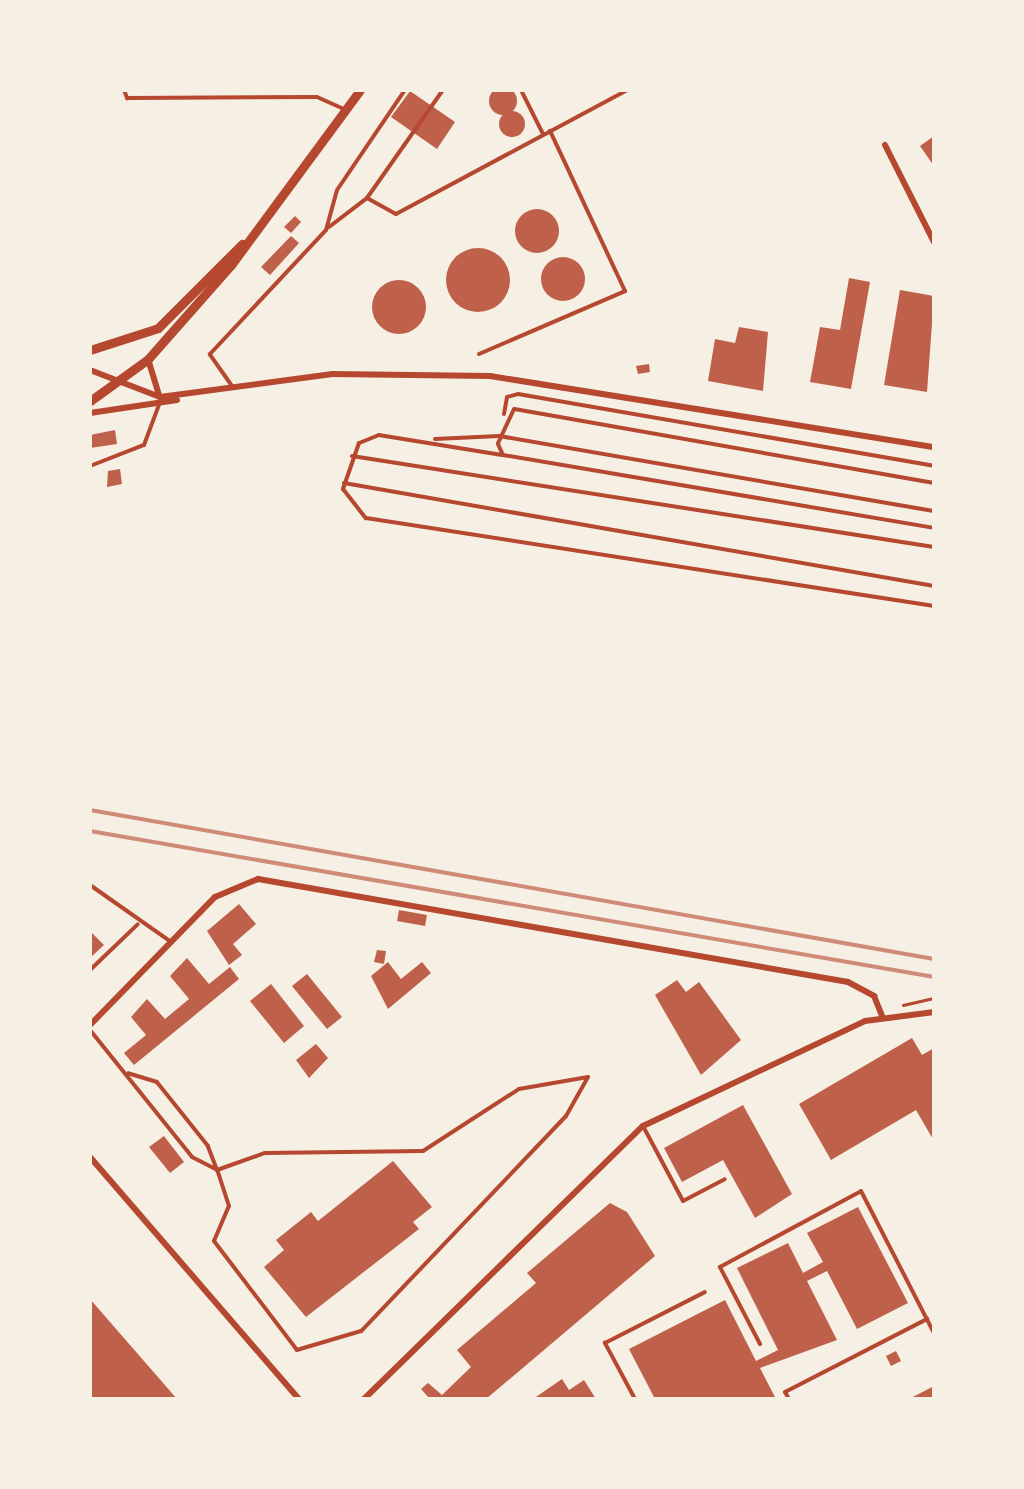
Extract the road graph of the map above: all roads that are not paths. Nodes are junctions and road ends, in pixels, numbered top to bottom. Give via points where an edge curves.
1 (124, 90) edge
2 (360, 90) edge
3 (406, 90) edge
4 (444, 90) edge
5 (521, 90) edge
6 (627, 90) edge
7 (346, 110) junction
8 (550, 130) junction
9 (543, 134) junction
10 (885, 146) dead end
11 (368, 198) junction
12 (326, 230) junction
13 (255, 232) junction
14 (934, 242) edge
15 (90, 350) edge
16 (480, 354) dead end
17 (148, 359) junction
18 (90, 370) edge
19 (120, 383) junction
20 (234, 388) junction
21 (90, 401) edge
22 (160, 401) junction
23 (90, 413) edge
24 (504, 417) junction
25 (499, 436) junction
26 (430, 439) junction
27 (934, 448) edge
28 (504, 455) junction
29 (352, 456) junction
30 (90, 466) edge
31 (934, 466) edge
32 (343, 482) junction
33 (934, 483) edge
34 (934, 510) edge
35 (934, 528) edge
36 (934, 546) edge
37 (934, 586) edge
38 (934, 606) edge
39 (90, 885) edge
40 (138, 924) junction
41 (171, 942) junction
42 (90, 970) edge
43 (934, 1012) edge
44 (882, 1016) junction
45 (90, 1028) edge
46 (128, 1073) junction
47 (643, 1126) junction
48 (90, 1157) edge
49 (217, 1170) junction
50 (726, 1179) dead end
51 (705, 1292) dead end
52 (927, 1319) junction
53 (934, 1333) edge
54 (760, 1344) dead end
55 (299, 1399) edge
56 (364, 1399) edge
57 (635, 1399) edge
58 (789, 1399) edge

1 - 7 lane via 127,98 317,97
2 - 7 main road
3 - 12 lane via 336,190
4 - 11 lane
5 - 9 lane
6 - 8 lane
7 - 13 main road
8 - 9 lane
8 - 16 lane via 626,291
9 - 11 lane via 396,214
10 - 14 street
11 - 12 lane
12 - 20 lane via 210,354
13 - 15 main road via 158,328
13 - 17 main road
17 - 19 main road
17 - 22 street
18 - 19 street
19 - 21 main road
19 - 22 street
20 - 22 street
20 - 27 street via 373,372 490,376
22 - 23 street
22 - 30 lane via 144,445
24 - 25 lane
24 - 31 lane via 507,397 518,394
24 - 33 lane via 514,409
25 - 26 lane
25 - 28 lane
25 - 34 lane
26 - 28 lane
26 - 29 lane via 379,435
28 - 35 lane
29 - 32 lane
29 - 36 lane
32 - 37 lane
32 - 38 lane via 347,504 366,518
39 - 40 lane
40 - 41 lane
40 - 42 lane
41 - 44 street via 238,884 302,883 848,982 874,996
41 - 45 street
43 - 44 street
44 - 47 street
45 - 46 lane
46 - 49 lane via 192,1157
46 - 49 lane via 157,1082
47 - 50 lane via 683,1202
47 - 56 street
48 - 55 street
49 - 49 lane via 230,1206 214,1241 297,1350 361,1331 566,1116 588,1077 519,1089 423,1152 265,1152
51 - 57 lane via 606,1343
52 - 53 lane
52 - 54 lane via 861,1192 720,1266
52 - 58 lane via 785,1392

